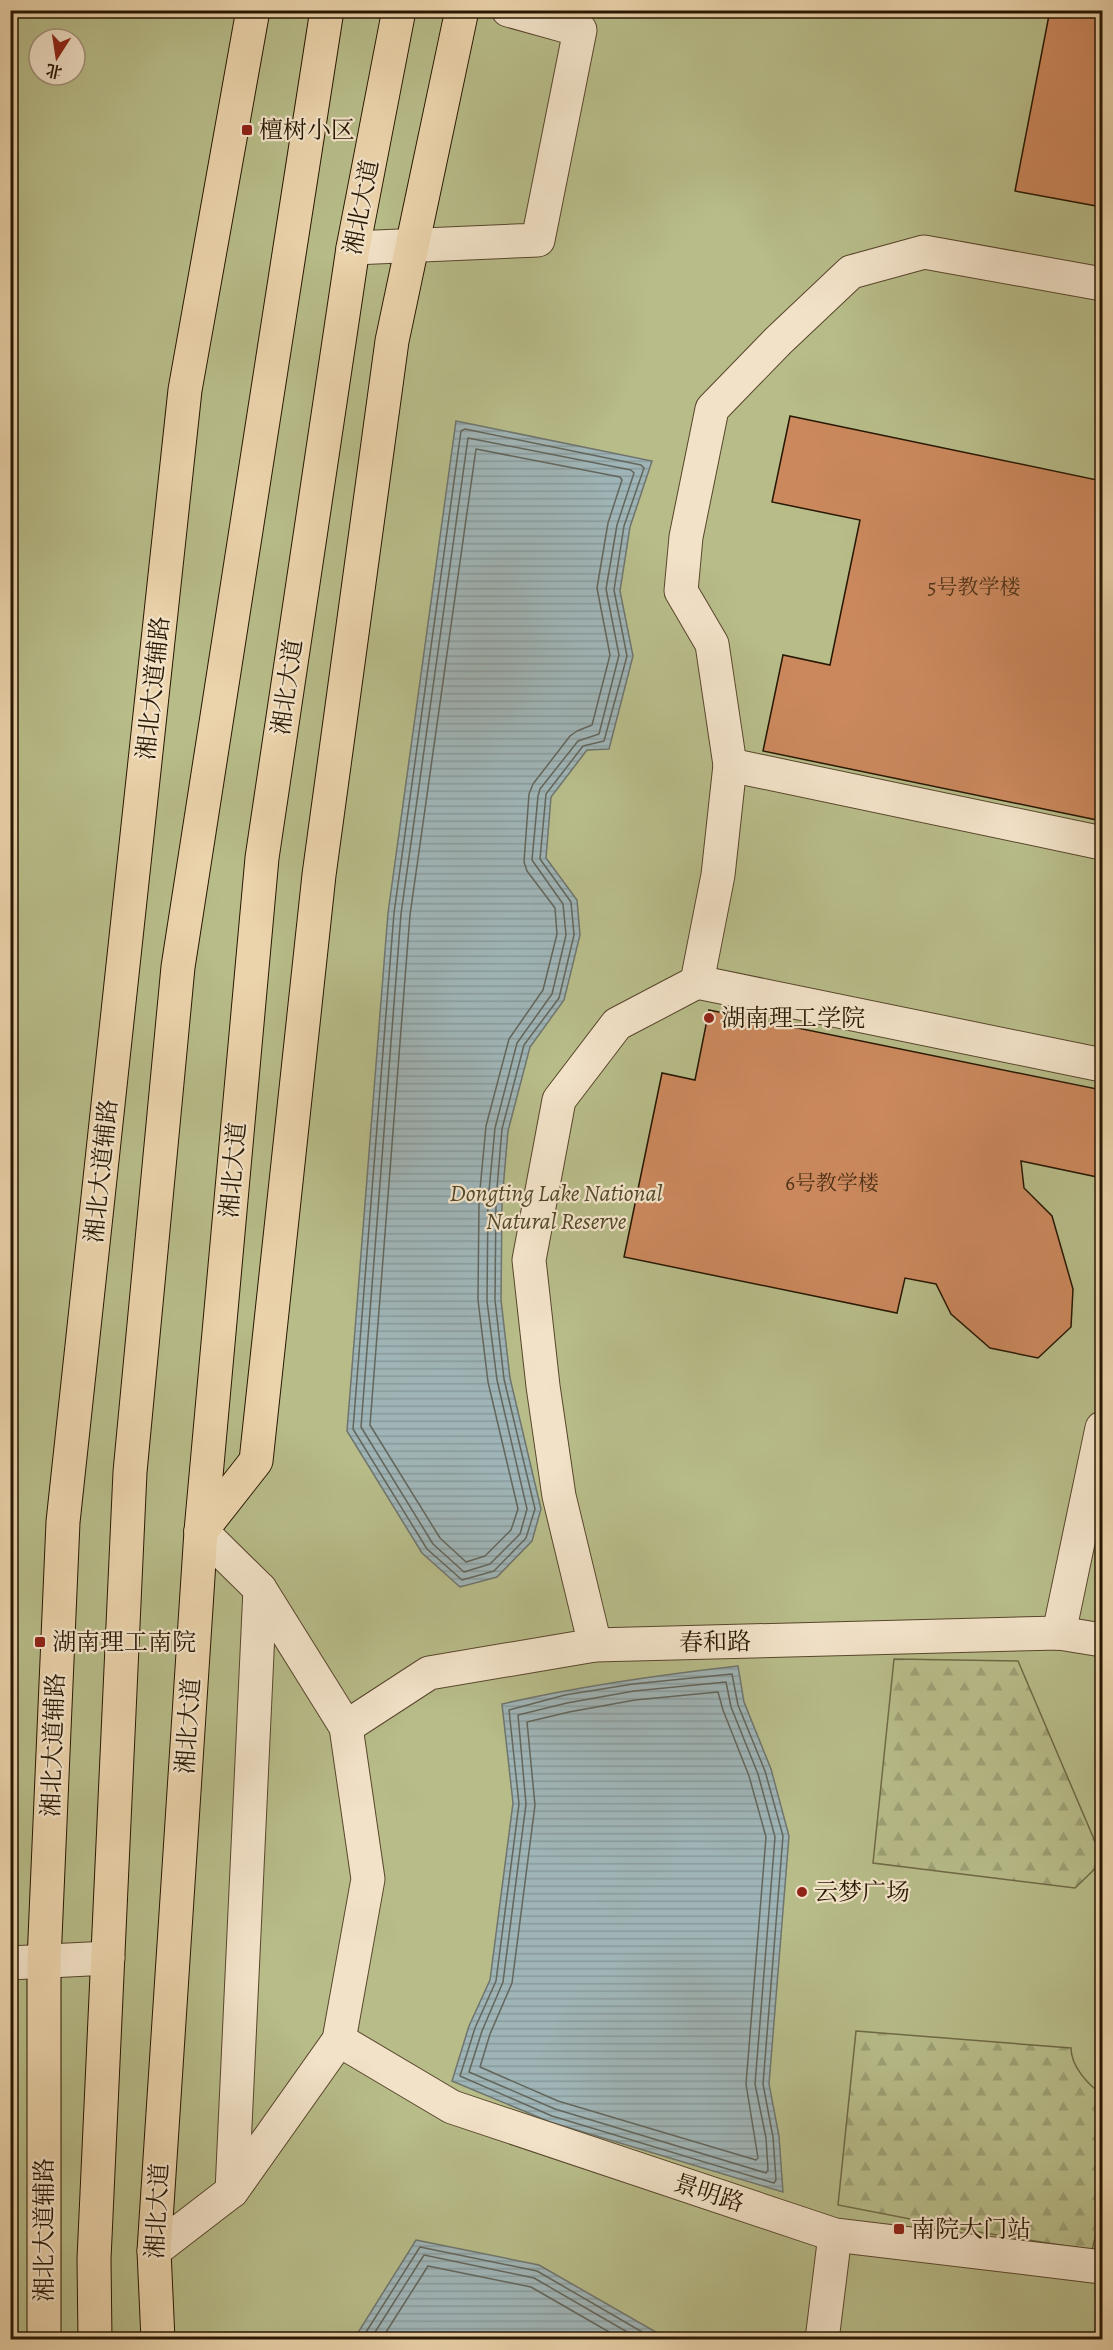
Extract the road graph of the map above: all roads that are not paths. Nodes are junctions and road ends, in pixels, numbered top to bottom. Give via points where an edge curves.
1 (254, 10) edge
2 (327, 10) edge
3 (399, 10) edge
4 (462, 10) edge
5 (508, 10) edge
6 (412, 246) junction
7 (353, 248) junction
8 (1102, 284) edge
9 (730, 765) junction
10 (1102, 843) edge
11 (696, 982) junction
12 (1102, 1065) edge
13 (1102, 1428) edge
14 (201, 1531) junction
15 (260, 1589) junction
16 (1059, 1634) junction
17 (1102, 1640) edge
18 (595, 1645) junction
19 (346, 1727) junction
20 (108, 1958) junction
21 (44, 1961) junction
22 (10, 1963) edge
23 (339, 2040) junction
24 (232, 2191) junction
25 (835, 2235) junction
26 (154, 2251) junction
27 (1102, 2267) edge
28 (44, 2340) edge
29 (95, 2340) edge
30 (158, 2340) edge
31 (822, 2340) edge

1 - 21 main road, 湘北大道辅路 via 185,390 63,1522
2 - 20 main road via 178,967 130,1472
3 - 7 main road, 湘北大道
4 - 6 main road
5 - 6 street via 580,30 538,240
6 - 7 street
6 - 14 main road via 392,341 319,875 256,1461
7 - 14 main road, 湘北大道 via 262,858
8 - 9 street via 924,252 851,272 712,409 686,537 681,591 712,644
9 - 10 street
9 - 11 street via 718,874
11 - 12 street
11 - 18 street via 617,1024 559,1100 529,1260 559,1496
13 - 16 street
14 - 15 street
14 - 26 main road, 湘北大道
15 - 19 street
15 - 24 street
16 - 17 street, 春和路
16 - 18 street, 春和路
18 - 19 street, 春和路 via 429,1673
19 - 23 street via 368,1879
20 - 21 street
20 - 29 main road via 94,2259
21 - 22 street
21 - 28 main road, 湘北大道辅路
23 - 24 street
23 - 25 street, 景明路 via 452,2107
24 - 26 street
25 - 27 street, 景明路
25 - 31 street
26 - 30 main road, 湘北大道

